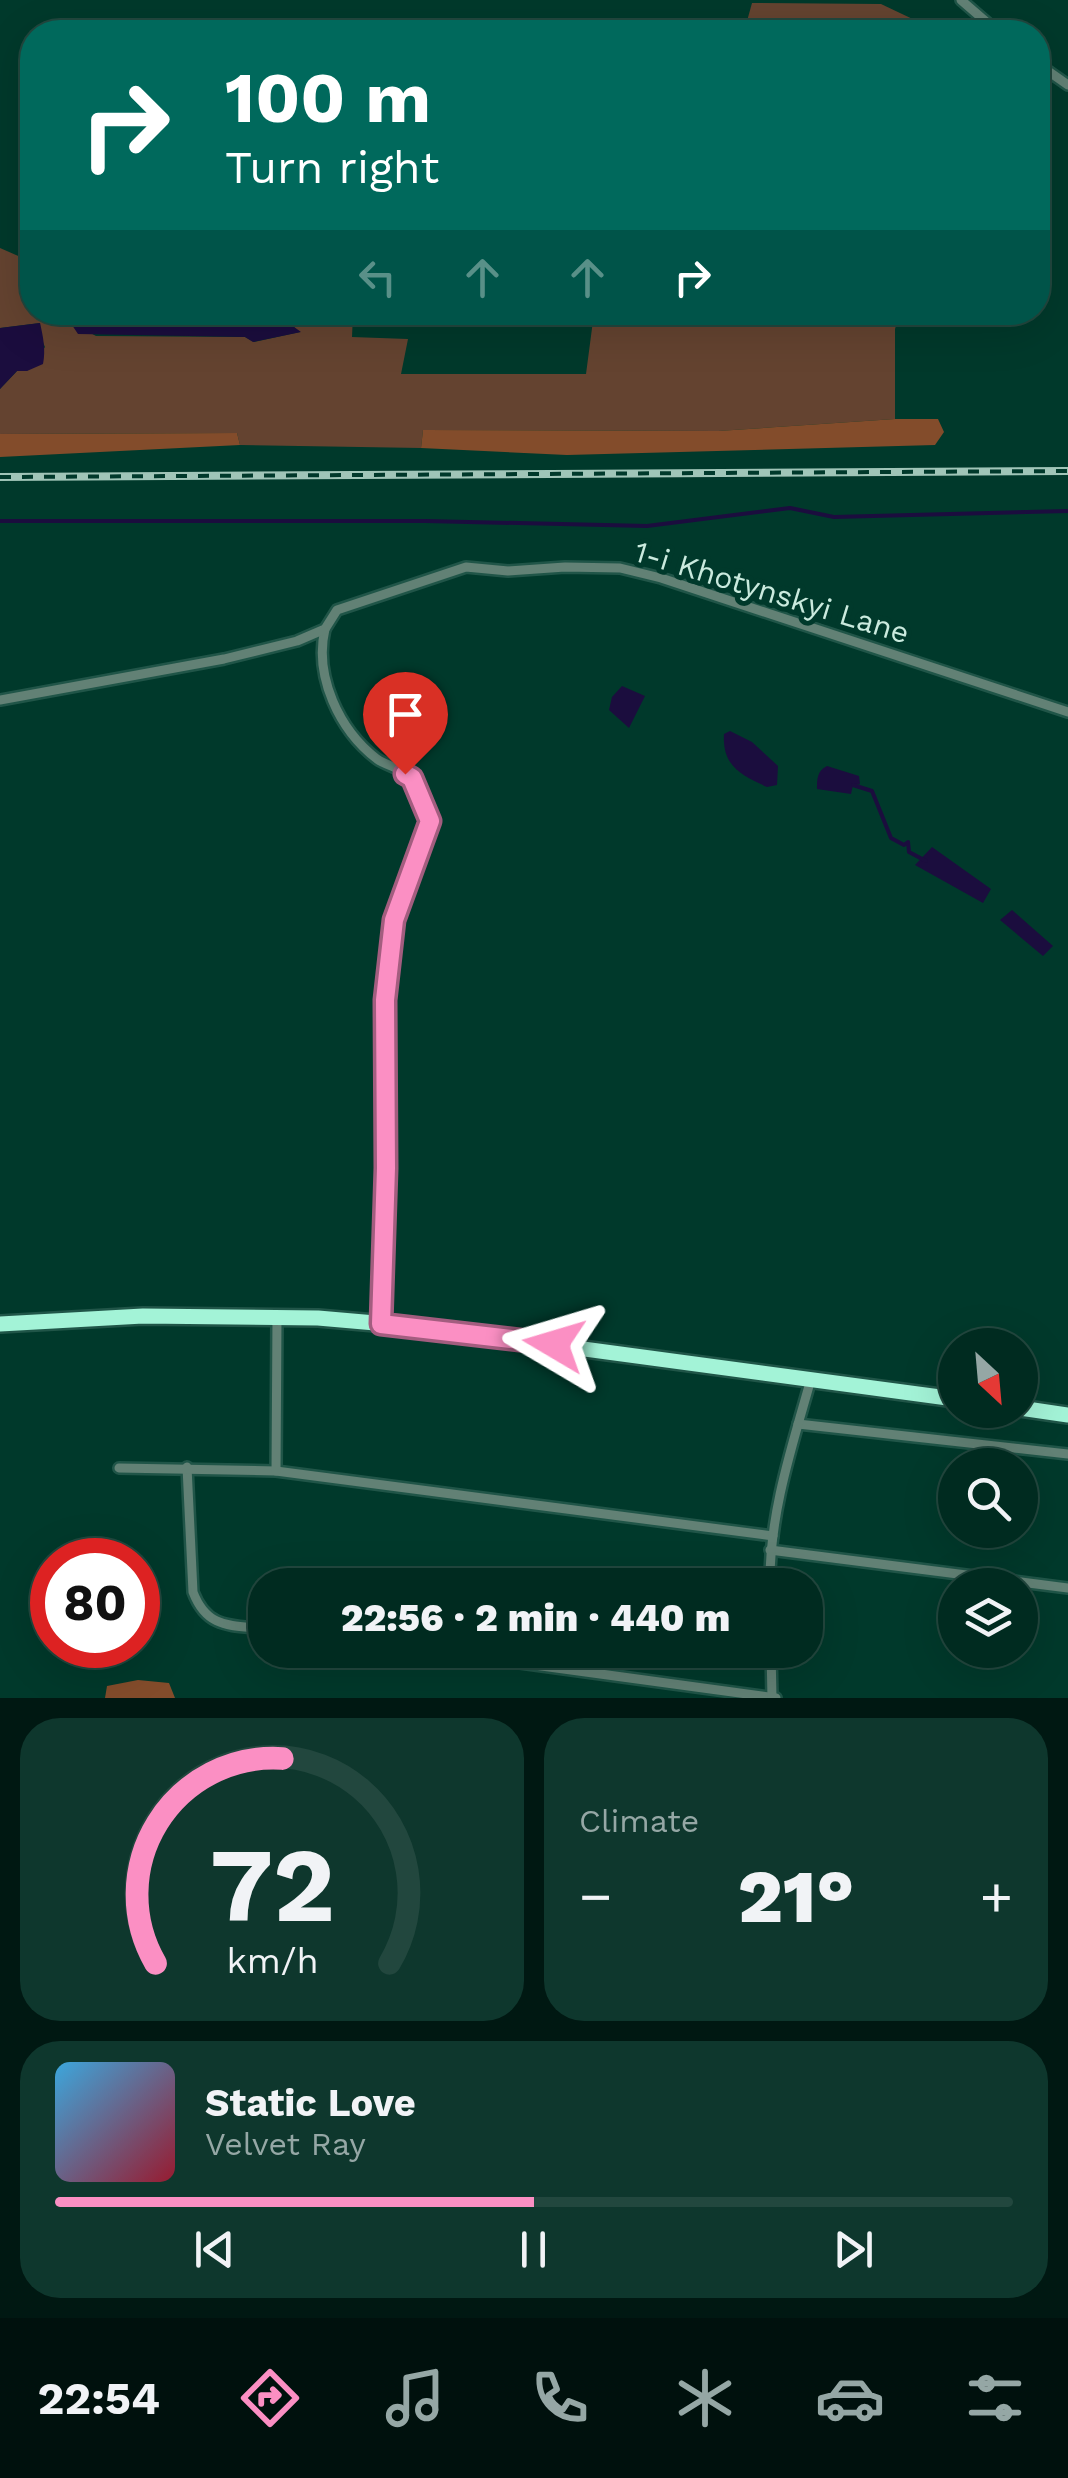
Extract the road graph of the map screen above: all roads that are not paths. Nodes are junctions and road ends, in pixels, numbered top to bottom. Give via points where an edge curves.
1 (961, 0) edge
2 (984, 20) edge
3 (326, 629) junction
4 (0, 700) edge
5 (1068, 712) edge
6 (276, 1317) junction
7 (0, 1324) edge
8 (381, 1324) junction
9 (811, 1378) junction
10 (938, 1397) edge
11 (1038, 1410) edge
12 (1068, 1414) edge
13 (798, 1424) junction
14 (1068, 1454) edge
15 (187, 1467) junction
16 (119, 1468) dead end
17 (276, 1471) junction
18 (772, 1536) junction
19 (770, 1550) junction
20 (770, 1568) edge
21 (1068, 1588) edge
22 (248, 1627) edge
23 (556, 1668) edge
24 (773, 1668) edge
25 (774, 1698) edge

1 - 2 street
3 - 4 street, 1-i Khotynskyi Lane via 224,659
3 - 5 street, 1-i Khotynskyi Lane via 337,610 466,566 620,568
3 - 8 street via 323,670 338,713 375,758 412,778 430,821 394,920 385,1000
6 - 7 highway
6 - 8 highway
6 - 17 street
8 - 9 highway
9 - 10 highway
9 - 13 street
11 - 12 highway
13 - 14 street
13 - 18 street
15 - 16 street
15 - 17 street
15 - 22 street via 198,1606 206,1618
17 - 18 street
18 - 19 street
19 - 20 street
19 - 21 street
23 - 25 street
24 - 25 street

